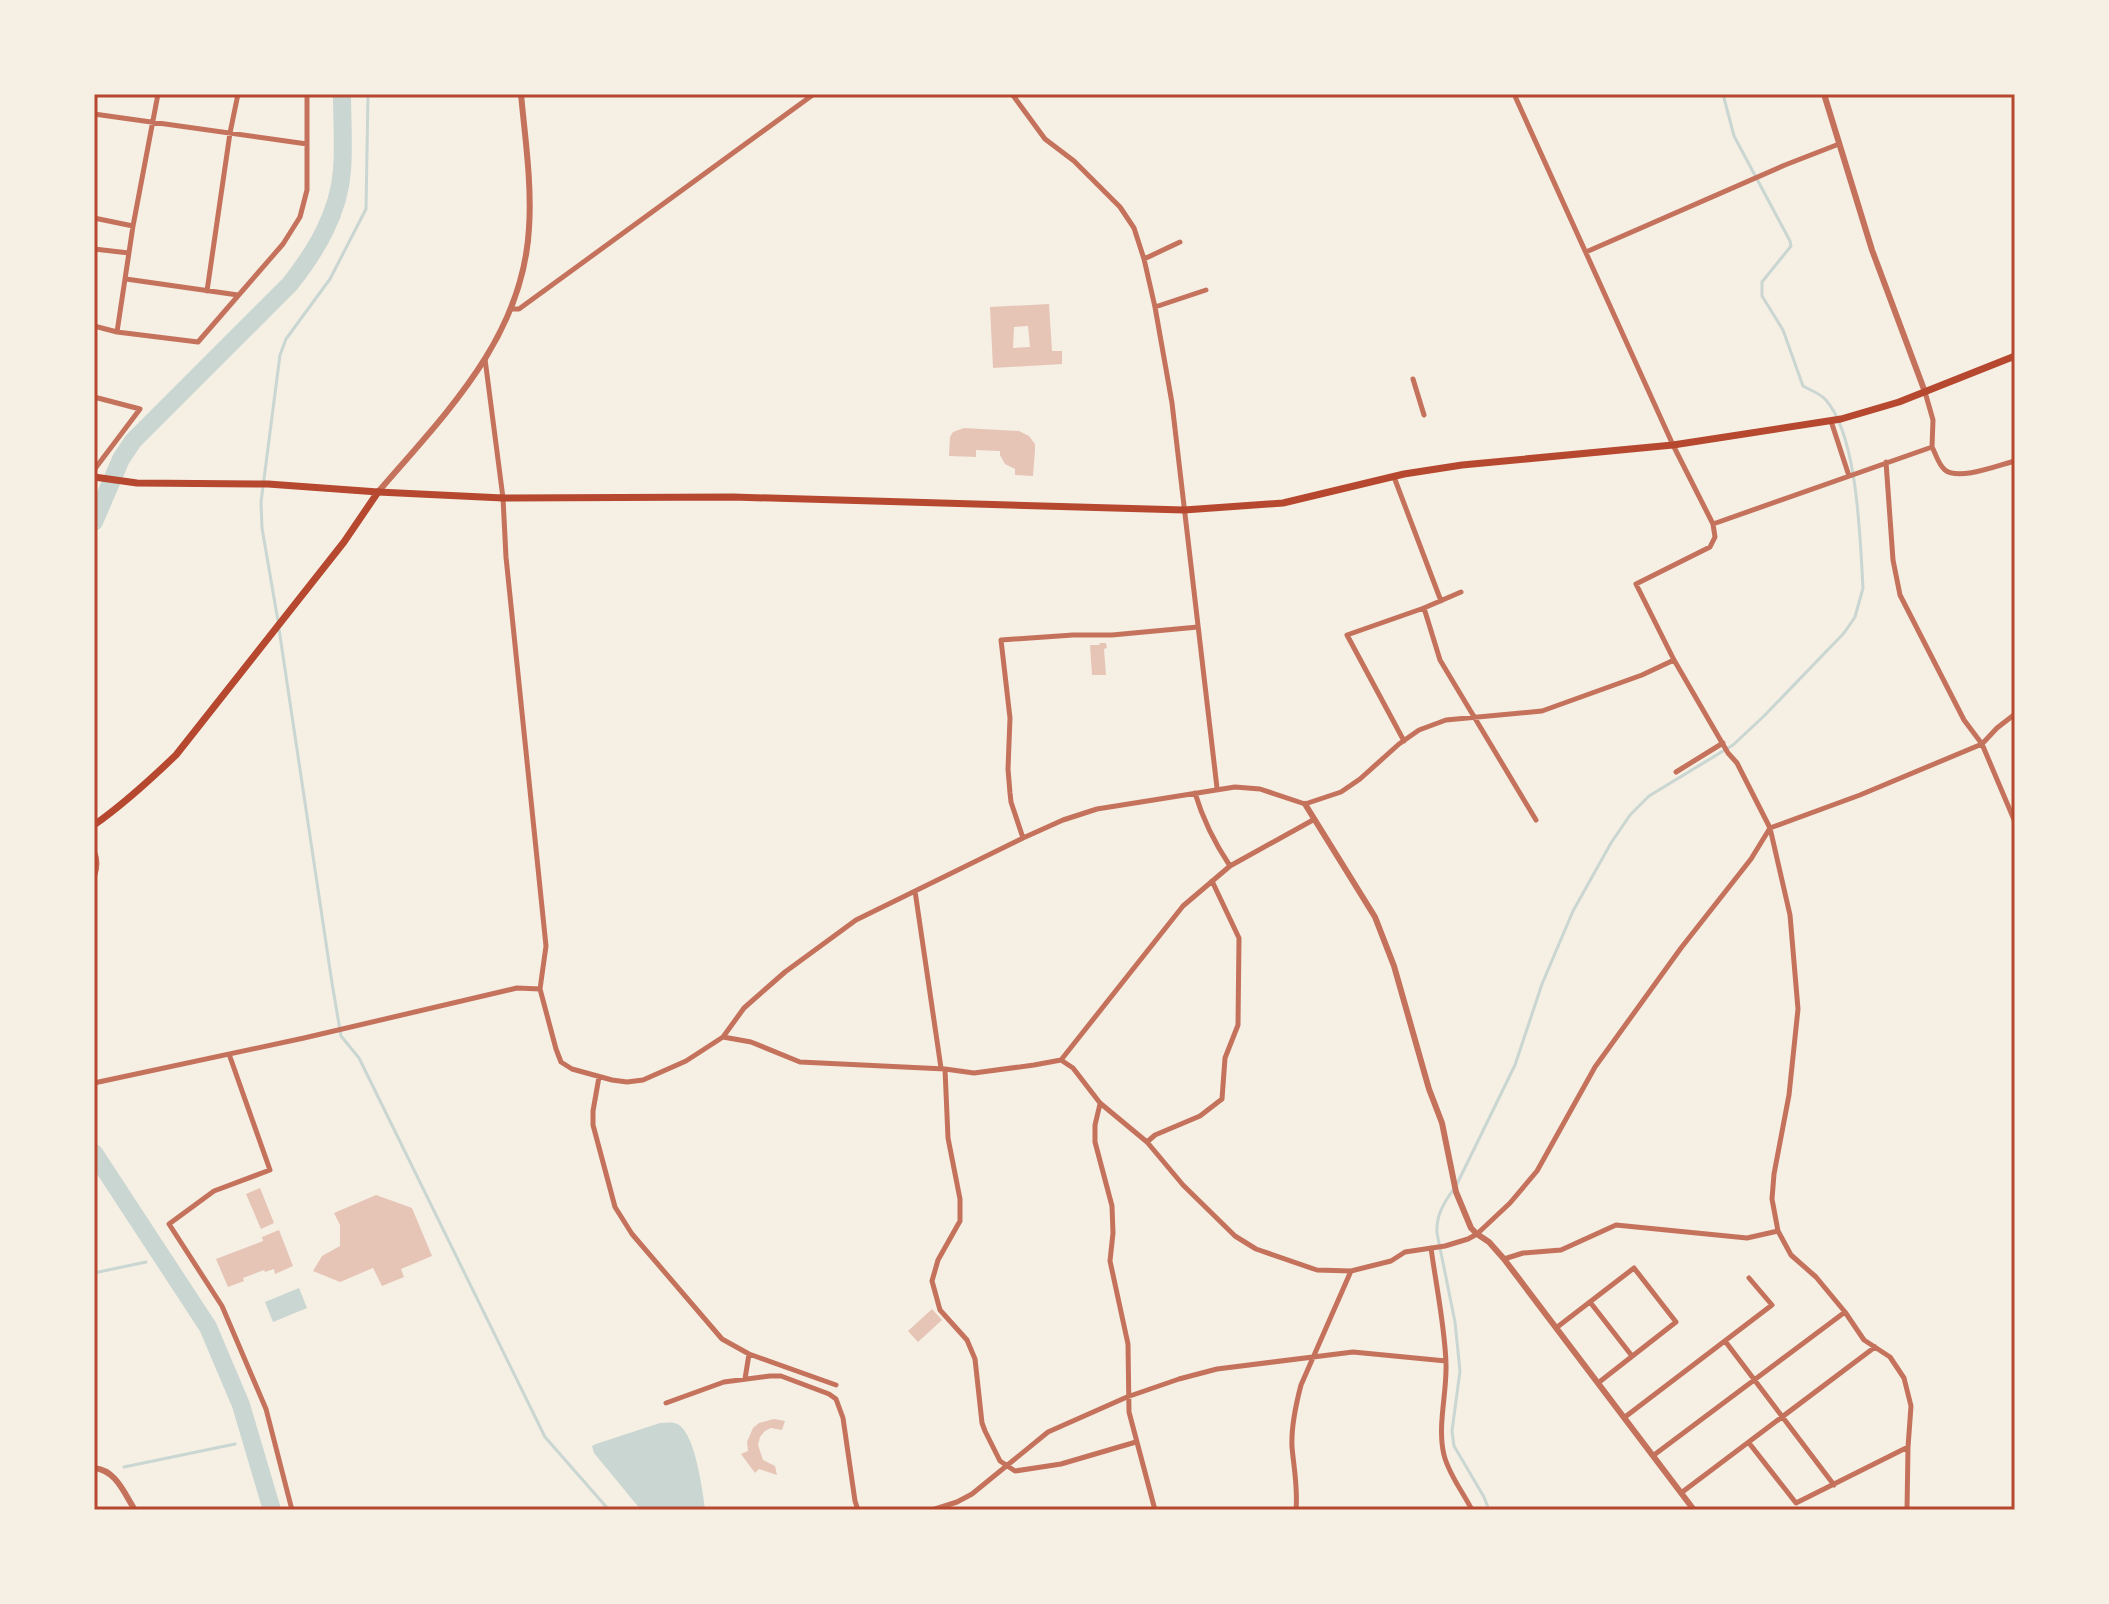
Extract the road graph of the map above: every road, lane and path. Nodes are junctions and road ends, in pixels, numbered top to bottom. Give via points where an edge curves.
1 (158, 94) edge
2 (238, 94) edge
3 (307, 94) edge
4 (521, 94) edge
5 (814, 94) edge
6 (1012, 94) edge
7 (1514, 94) edge
8 (1824, 94) edge
9 (94, 114) edge
10 (153, 123) junction
11 (230, 133) junction
12 (307, 144) junction
13 (1839, 144) junction
14 (94, 218) edge
15 (133, 226) junction
16 (1180, 242) dead end
17 (94, 249) edge
18 (1586, 252) junction
19 (129, 253) junction
20 (1144, 259) junction
21 (126, 279) junction
22 (1206, 290) dead end
23 (207, 291) junction
24 (239, 296) junction
25 (1155, 307) junction
26 (511, 309) junction
27 (94, 326) edge
28 (117, 332) junction
29 (2015, 356) edge
30 (485, 359) junction
31 (1413, 379) dead end
32 (1925, 392) junction
33 (94, 397) edge
34 (1424, 415) dead end
35 (1831, 421) junction
36 (1673, 445) junction
37 (1932, 447) junction
38 (2015, 461) edge
39 (1886, 462) junction
40 (94, 470) edge
41 (1849, 476) junction
42 (94, 477) edge
43 (1394, 477) junction
44 (378, 492) junction
45 (503, 498) junction
46 (1184, 510) junction
47 (1713, 524) junction
48 (1461, 592) dead end
49 (1441, 601) junction
50 (1424, 608) junction
51 (1198, 627) junction
52 (1674, 660) junction
53 (2015, 714) edge
54 (1474, 717) junction
55 (1404, 741) junction
56 (1723, 743) junction
57 (1982, 744) junction
58 (1676, 772) dead end
59 (1217, 788) junction
60 (1195, 793) junction
61 (1305, 804) junction
62 (1313, 820) junction
63 (1536, 820) dead end
64 (2015, 822) edge
65 (94, 825) edge
66 (1770, 828) junction
67 (1023, 838) junction
68 (94, 852) edge
69 (1230, 866) junction
70 (94, 876) edge
71 (1212, 881) junction
72 (915, 891) junction
73 (540, 989) junction
74 (723, 1037) junction
75 (229, 1054) junction
76 (1061, 1060) junction
77 (943, 1068) junction
78 (599, 1077) junction
79 (94, 1083) edge
80 (1100, 1103) junction
81 (1147, 1142) junction
82 (1778, 1231) junction
83 (1477, 1234) junction
84 (1431, 1248) junction
85 (1504, 1259) junction
86 (1351, 1271) junction
87 (1749, 1278) dead end
88 (1590, 1302) junction
89 (1845, 1312) junction
90 (1556, 1328) junction
91 (1725, 1341) junction
92 (1875, 1347) junction
93 (749, 1354) junction
94 (1314, 1356) junction
95 (1632, 1356) junction
96 (1446, 1361) junction
97 (745, 1379) junction
98 (1754, 1380) junction
99 (1598, 1383) junction
100 (836, 1385) dead end
101 (1127, 1397) junction
102 (666, 1403) dead end
103 (1625, 1417) junction
104 (1783, 1417) junction
105 (1136, 1442) junction
106 (1749, 1443) junction
107 (1908, 1447) junction
108 (1654, 1455) junction
109 (1006, 1467) junction
110 (94, 1468) edge
111 (1834, 1485) junction
112 (1681, 1493) junction
113 (135, 1510) edge
114 (292, 1510) edge
115 (858, 1510) edge
116 (932, 1510) edge
117 (1155, 1510) edge
118 (1296, 1510) edge
119 (1472, 1510) edge
120 (1694, 1510) edge
121 (1907, 1510) edge

1 - 10 street
2 - 11 street
3 - 12 street
4 - 26 street via 529,228
5 - 26 street via 519,309
6 - 20 street via 1045,139 1120,207
7 - 18 street
8 - 13 street
9 - 10 street
10 - 11 street
10 - 15 street
11 - 12 street
11 - 23 street
12 - 24 street via 307,190 300,217
13 - 18 street
13 - 32 street
14 - 15 street
15 - 19 street
16 - 20 street
17 - 19 street
18 - 36 street
19 - 21 street
20 - 25 street
21 - 23 street
21 - 28 street
22 - 25 street
23 - 24 street
24 - 28 street via 198,342
25 - 46 street
26 - 30 street
27 - 28 street
29 - 32 main road
30 - 44 street via 436,427
30 - 45 street
31 - 34 street
32 - 35 main road
32 - 37 street via 1933,420
33 - 40 street via 140,409
35 - 36 main road
35 - 41 street
36 - 43 main road via 1462,465
36 - 47 street
37 - 38 street via 1941,466 1956,474
37 - 39 street
39 - 41 street
39 - 57 street via 1900,595 1964,720
41 - 47 street
42 - 44 main road
43 - 46 main road via 1283,503
43 - 49 street
44 - 45 main road
44 - 65 main road via 176,755
45 - 46 main road via 733,497
45 - 73 street via 546,946
46 - 51 street
47 - 52 street via 1710,547 1636,584
48 - 49 street
49 - 50 street
50 - 54 street via 1440,660
50 - 55 street via 1347,635
51 - 59 street
51 - 67 street via 1001,640 1010,718 1010,793
52 - 54 street via 1542,711
52 - 56 street
53 - 57 street
54 - 55 street via 1446,720
54 - 63 street
55 - 61 street via 1341,792
56 - 58 street
56 - 66 street
57 - 64 street
57 - 66 street
59 - 60 street
59 - 61 street via 1260,789
60 - 67 street via 1097,809
60 - 69 street
61 - 62 street
62 - 69 street
62 - 83 street via 1375,917 1442,1123 1456,1192
66 - 82 street via 1790,915 1798,1009 1774,1174
66 - 83 street via 1595,1067 1537,1171
67 - 72 street
68 - 70 street
69 - 71 street
71 - 76 street via 1183,906
71 - 81 street via 1239,938 1238,1025 1225,1058 1222,1099
72 - 74 street via 856,920 785,972 744,1008
72 - 77 street
73 - 75 street via 517,988
73 - 78 street via 561,1062
74 - 77 street via 800,1062
74 - 78 street via 643,1080
75 - 79 street
75 - 114 street via 270,1170 207,1194 169,1224 222,1306 266,1409
76 - 77 street via 974,1073
76 - 80 street
77 - 109 street via 960,1221 932,1281 940,1310 972,1348 982,1423
78 - 93 street via 593,1125 624,1224 716,1334
80 - 81 street
80 - 101 street via 1095,1142 1112,1206 1110,1261 1128,1344
81 - 86 street via 1235,1236 1291,1263
82 - 85 street via 1747,1238 1616,1225 1561,1250
82 - 89 street via 1791,1255
83 - 84 street
83 - 85 street
84 - 86 street
84 - 96 street
85 - 90 street
86 - 94 street
87 - 91 street via 1772,1305
88 - 90 street
88 - 95 street
88 - 95 street via 1634,1268 1643,1279 1676,1322
89 - 92 street
89 - 98 street
90 - 99 street
91 - 98 street
91 - 103 street
92 - 104 street
92 - 107 street via 1890,1357 1908,1389
93 - 97 street
93 - 100 street
94 - 96 street via 1367,1352
94 - 101 street via 1217,1369
94 - 118 street via 1296,1403
95 - 99 street
96 - 119 street via 1444,1455
97 - 102 street
97 - 115 street via 781,1376 836,1399
98 - 104 street
98 - 108 street
99 - 103 street
101 - 105 street
101 - 109 street via 1048,1432
103 - 108 street
104 - 106 street
104 - 111 street
105 - 109 street via 1061,1464 1015,1471
105 - 117 street
106 - 111 street via 1796,1503
106 - 112 street
107 - 111 street
107 - 121 street
108 - 112 street
109 - 116 street via 972,1494
110 - 113 street via 115,1477
112 - 120 street

